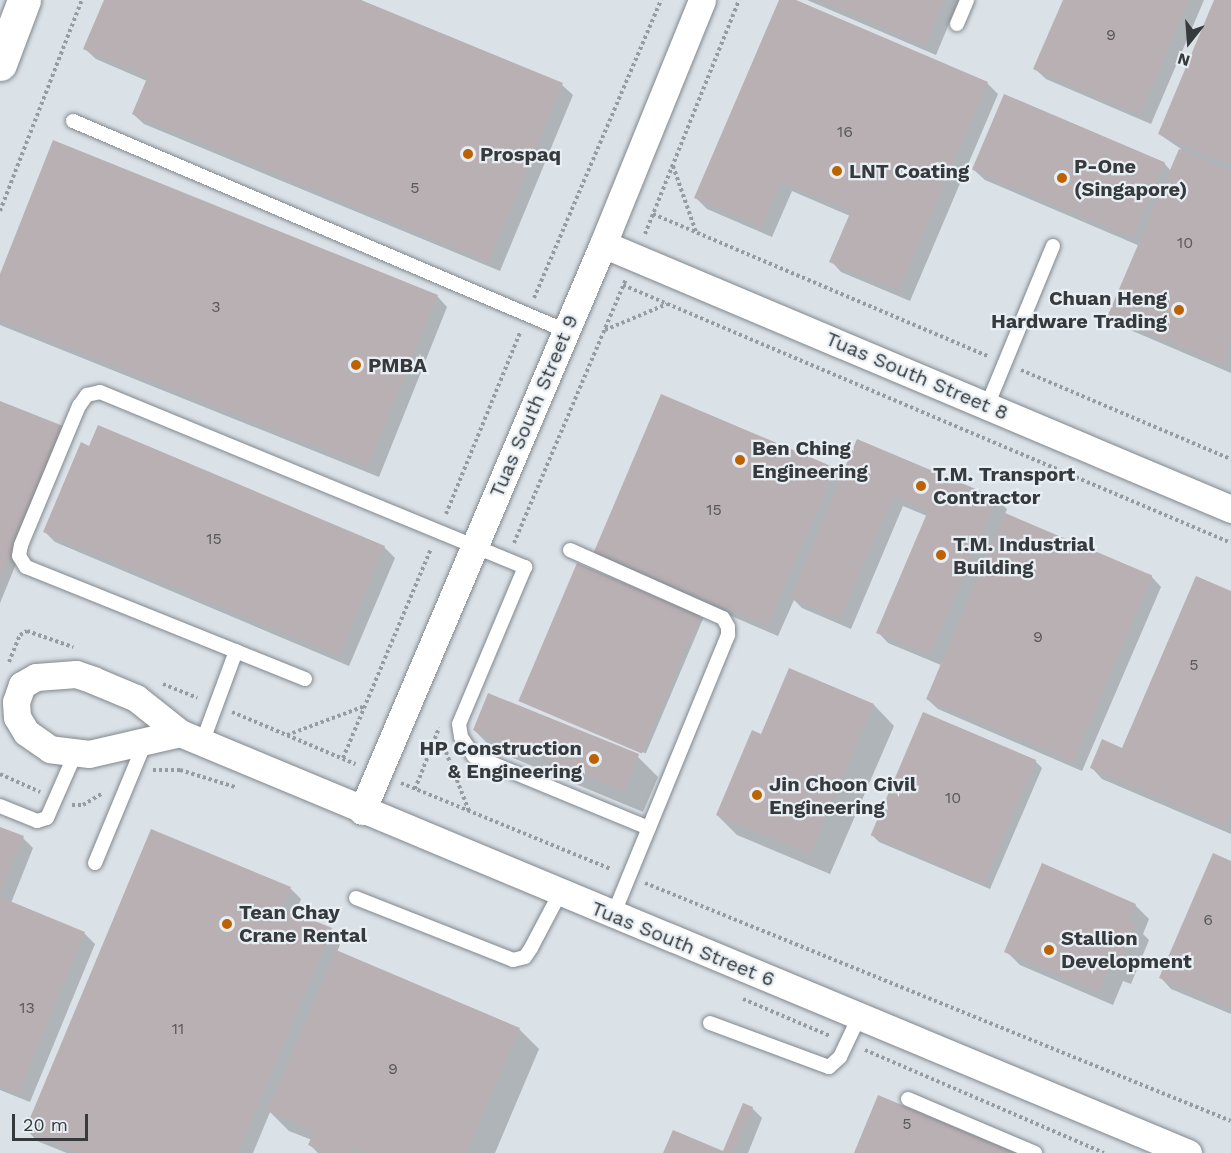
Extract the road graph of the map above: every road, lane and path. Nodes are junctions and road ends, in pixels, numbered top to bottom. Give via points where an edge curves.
1 (24, 0) edge
2 (82, 0) edge
3 (661, 0) edge
4 (702, 0) edge
5 (739, 0) edge
6 (968, 0) edge
7 (957, 24) dead end
8 (0, 64) edge
9 (72, 121) dead end
10 (673, 166) junction
11 (0, 211) edge
12 (653, 214) junction
13 (696, 233) junction
14 (603, 244) junction
15 (1053, 246) dead end
16 (635, 257) junction
17 (623, 285) junction
18 (668, 304) junction
19 (528, 314) junction
20 (605, 330) junction
21 (566, 331) junction
22 (1002, 362) junction
23 (987, 406) junction
24 (1231, 459) edge
25 (1231, 509) edge
26 (438, 532) junction
27 (1231, 543) edge
28 (474, 547) junction
29 (570, 550) dead end
30 (507, 560) junction
31 (236, 651) junction
32 (305, 679) dead end
33 (365, 706) junction
34 (442, 721) dead end
35 (438, 732) junction
36 (287, 735) dead end
37 (191, 738) junction
38 (145, 742) junction
39 (76, 752) junction
40 (343, 758) dead end
41 (415, 789) dead end
42 (0, 806) edge
43 (362, 811) junction
44 (469, 811) dead end
45 (649, 828) junction
46 (95, 863) dead end
47 (560, 893) junction
48 (356, 898) dead end
49 (613, 915) junction
50 (859, 1017) junction
51 (710, 1023) dead end
52 (908, 1099) dead end
53 (1154, 1147) edge
54 (1035, 1153) edge
55 (1188, 1153) edge

1 - 8 street
2 - 11 path
3 - 19 path
4 - 14 street, Tuas South Street 9
5 - 10 path
6 - 7 lane
9 - 19 lane
10 - 12 path
10 - 13 path
12 - 13 path
12 - 16 path
13 - 22 path
14 - 16 street, Tuas South Street 8
14 - 21 street, Tuas South Street 9
15 - 22 lane
16 - 17 path
16 - 23 street, Tuas South Street 8
17 - 18 path
17 - 20 path
18 - 20 path
18 - 27 path
19 - 21 lane
19 - 26 path
20 - 30 path
21 - 28 street, Tuas South Street 9
22 - 23 lane
22 - 24 path
23 - 25 street, Tuas South Street 8
26 - 28 lane
26 - 31 lane via 100,392 87,395 79,406 19,556 26,567
26 - 33 path
28 - 30 lane
28 - 43 street, Tuas South Street 9
29 - 45 lane via 723,618 728,627
30 - 45 lane via 525,567 459,724 460,737 474,756
31 - 32 lane
31 - 37 lane
33 - 36 path
33 - 40 path
34 - 35 path
35 - 41 path
35 - 44 path
37 - 38 street, Tuas South Street 6
37 - 39 street, Tuas South Street 6 via 136,698 76,674 36,677 22,685 16,702 17,717 26,732 50,749
37 - 43 street, Tuas South Street 6
38 - 39 street, Tuas South Street 6 via 89,754
38 - 46 lane
39 - 42 lane via 47,818 37,821
43 - 47 street, Tuas South Street 6
45 - 49 lane
47 - 48 lane via 525,957 513,960
47 - 49 street, Tuas South Street 6
49 - 50 street, Tuas South Street 6
50 - 51 lane via 840,1057 829,1067
50 - 53 street, Tuas South Street 6
52 - 54 lane
53 - 55 street, Tuas South Street 6

